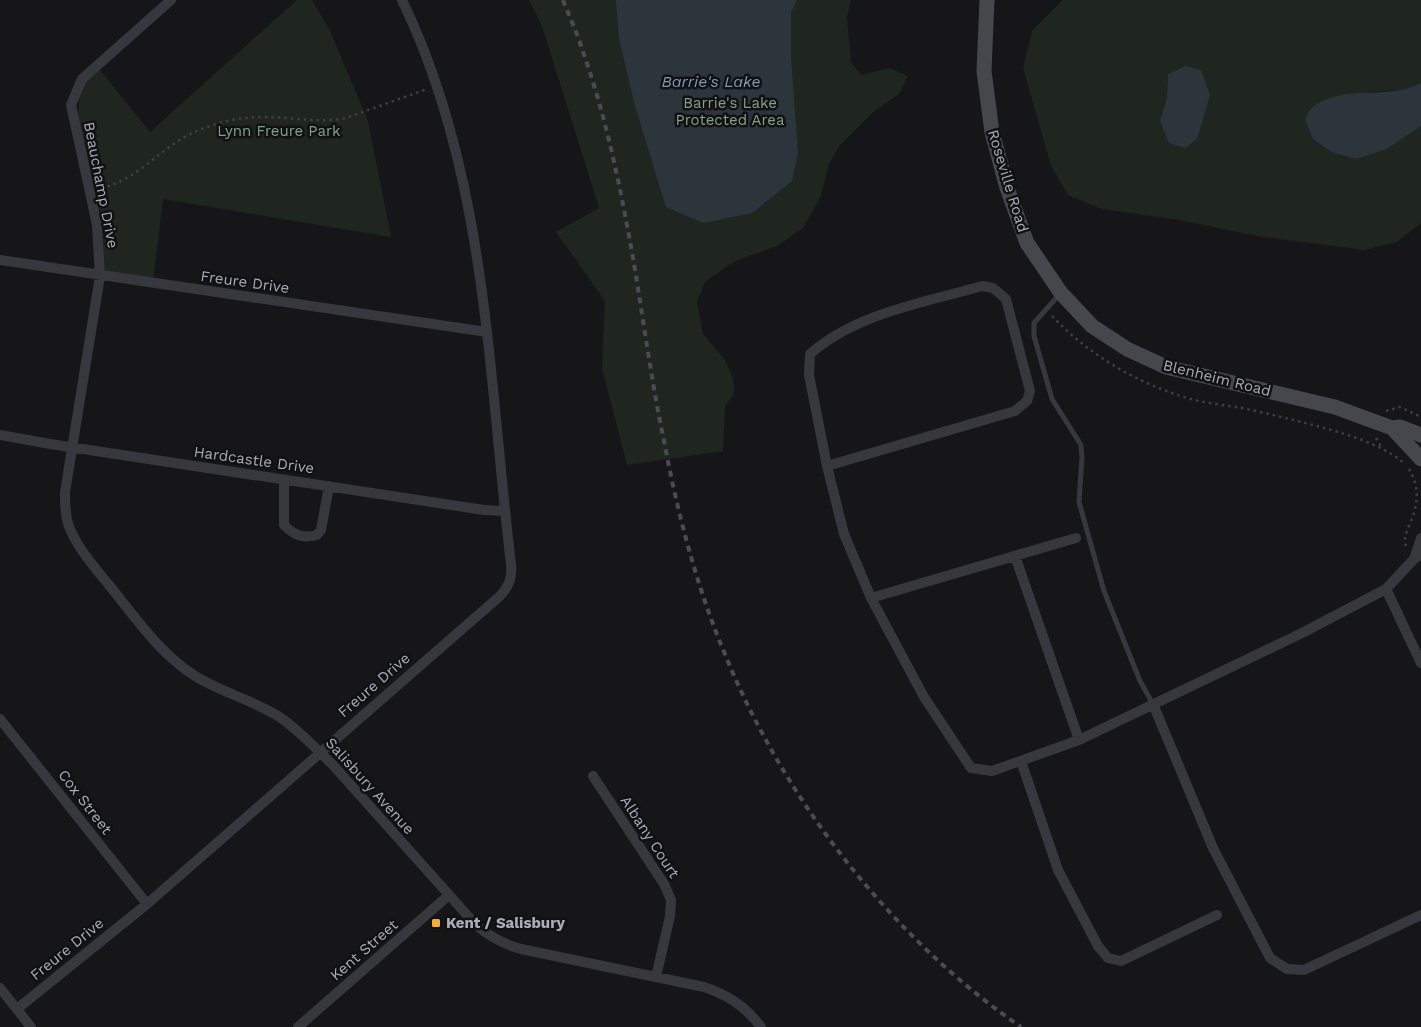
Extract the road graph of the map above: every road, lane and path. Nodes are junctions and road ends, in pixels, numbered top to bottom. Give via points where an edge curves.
1 (171, 0) edge
2 (402, 0) edge
3 (988, 0) edge
4 (437, 85) junction
5 (89, 191) junction
6 (1027, 243) joint
7 (0, 260) edge
8 (100, 276) junction
9 (1061, 293) junction
10 (1046, 310) junction
11 (487, 332) junction
12 (1400, 408) dead end
13 (1421, 416) edge
14 (1392, 428) junction
15 (0, 435) edge
16 (1421, 436) edge
17 (72, 447) junction
18 (1421, 459) edge
19 (827, 466) junction
20 (284, 480) junction
21 (329, 486) junction
22 (505, 511) junction
23 (1076, 538) dead end
24 (1421, 538) edge
25 (1404, 540) dead end
26 (1015, 556) junction
27 (1417, 556) edge
28 (1386, 588) junction
29 (872, 598) junction
30 (1421, 663) edge
31 (1153, 704) junction
32 (0, 719) edge
33 (1079, 740) junction
34 (320, 752) junction
35 (1021, 761) junction
36 (593, 776) dead end
37 (449, 895) junction
38 (146, 904) junction
39 (1217, 915) dead end
40 (1421, 915) edge
41 (656, 977) junction
42 (0, 988) edge
43 (17, 1009) junction
44 (31, 1027) edge
45 (298, 1027) edge
46 (761, 1027) edge

1 - 5 street, Beauchamp Drive via 82,79 70,105
2 - 4 street, Freure Drive
3 - 6 main road, Roseville Road via 984,71 992,132 1007,188
4 - 5 path via 335,120 269,117 223,122 180,140 126,180
4 - 11 street, Freure Drive via 456,150
5 - 8 street, Beauchamp Drive via 97,225
6 - 9 main road, Blenheim Road
7 - 8 street, Freure Drive
8 - 11 street, Freure Drive
8 - 17 street, Beauchamp Drive
9 - 10 lane
9 - 14 main road, Blenheim Road via 1092,326 1127,349 1166,367 1335,407
10 - 25 path via 1090,351 1144,382 1189,398 1327,429 1396,457 1412,474 1417,494 1413,518
10 - 31 lane via 1034,323 1034,336 1052,399 1081,445 1079,502 1104,592 1140,681
11 - 22 street, Freure Drive
12 - 13 path
14 - 16 main road, Blenheim Road via 1400,427
14 - 18 main road, Blenheim Road
15 - 17 street, Hardcastle Drive
17 - 20 street, Hardcastle Drive
17 - 34 street, Salisbury Avenue via 65,492 70,529 83,552 155,643 195,676 276,715
19 - 19 street via 809,376 810,354 849,328 879,315 982,286 993,288 1006,298 1030,390 1027,400 1015,412
19 - 29 street via 844,534
20 - 21 street, Hardcastle Drive
20 - 21 street via 284,524 292,533 304,537 317,535 321,530
21 - 22 street, Hardcastle Drive
22 - 34 street, Freure Drive via 512,576 507,588
23 - 26 street
24 - 27 street
26 - 29 street
26 - 33 street
27 - 28 street
28 - 30 street
28 - 31 street via 1302,633
29 - 35 street via 924,697 971,768 992,771
31 - 33 street
31 - 40 street via 1213,848 1270,958 1287,968 1304,970
32 - 38 street, Cox Street
33 - 35 street
34 - 37 street, Salisbury Avenue
34 - 38 street, Freure Drive
35 - 39 street via 1058,870 1098,946 1108,958 1121,961
36 - 41 street, Albany Court via 664,884 671,900
37 - 41 street, Salisbury Avenue via 476,925 504,945
37 - 45 street, Kent Street
38 - 43 street, Freure Drive
41 - 46 street, Salisbury Avenue via 704,986 722,993 745,1008
42 - 43 street
43 - 44 street

